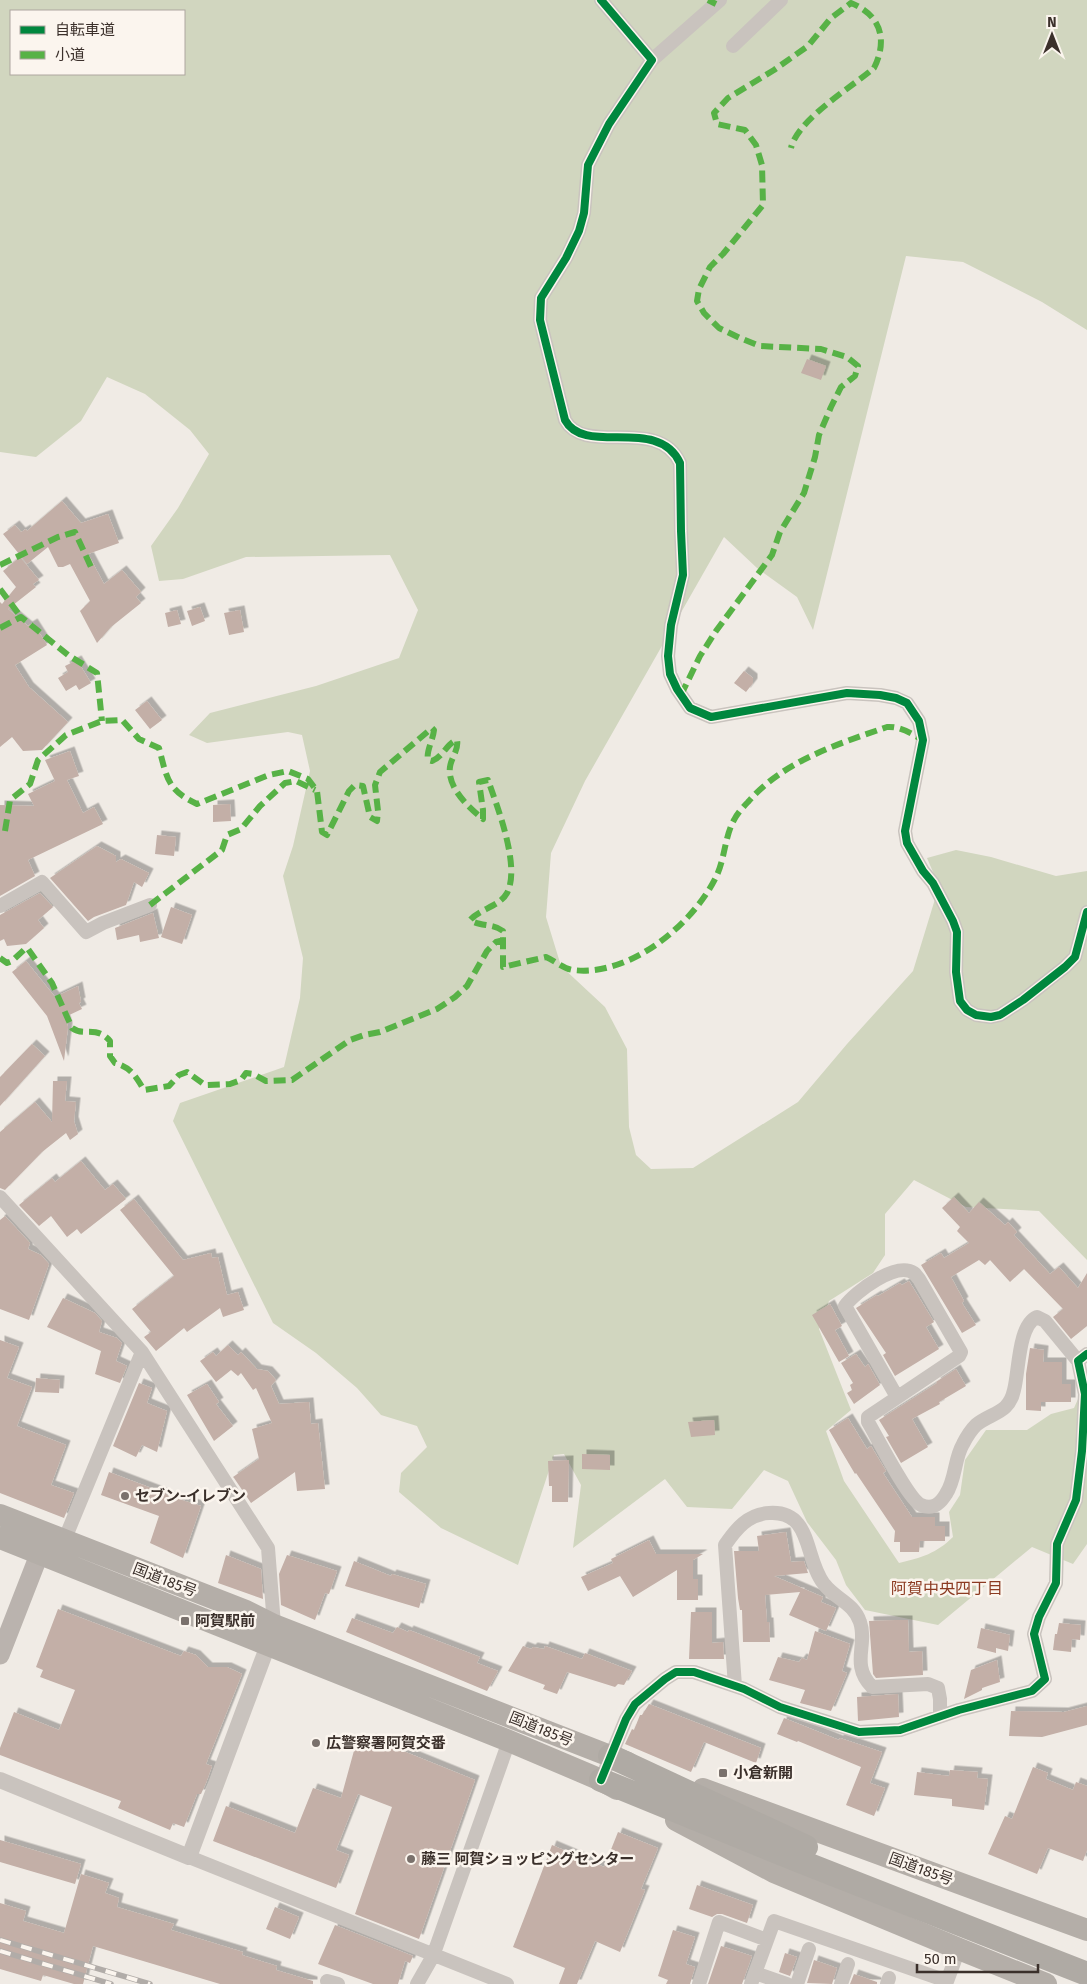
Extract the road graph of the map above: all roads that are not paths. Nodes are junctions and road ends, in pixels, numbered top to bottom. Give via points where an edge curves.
1 (601, 0) edge
2 (720, 0) edge
3 (781, 0) edge
4 (733, 46) dead end
5 (652, 60) junction
6 (150, 905) dead end
7 (0, 906) edge
8 (1087, 912) edge
9 (0, 1197) edge
10 (142, 1352) junction
11 (1083, 1358) edge
12 (897, 1397) junction
13 (0, 1515) edge
14 (0, 1538) edge
15 (50, 1543) junction
16 (271, 1635) junction
17 (0, 1655) edge
18 (735, 1686) junction
19 (940, 1716) junction
20 (509, 1741) junction
21 (610, 1756) junction
22 (0, 1780) edge
23 (602, 1780) junction
24 (189, 1857) junction
25 (1087, 1930) edge
26 (1010, 1936) junction
27 (767, 1940) junction
28 (809, 1949) dead end
29 (959, 1949) junction
30 (433, 1956) junction
31 (1087, 1957) edge
32 (848, 1964) dead end
33 (1087, 1974) edge
34 (753, 1979) edge
35 (946, 1982) edge
36 (417, 1984) edge
37 (507, 1984) edge
38 (698, 1984) edge
39 (787, 1984) edge
40 (797, 1984) edge
41 (841, 1984) edge
42 (1046, 1984) edge

1 - 5 street
2 - 5 street
3 - 4 street
5 - 8 street via 609,124 588,165 584,213 579,231 541,298 540,320 568,426 582,435 653,440 669,448 680,463 683,575 671,626 668,656 676,689 690,708 711,717 847,693 880,695 907,703 919,721 923,740 905,830 907,843 954,921 960,1001 976,1015 1000,1015 1066,967 1075,957
6 - 7 street via 86,932 42,882
9 - 10 street
10 - 15 street
10 - 16 street via 268,1548
11 - 12 street via 1044,1321 1037,1317 1032,1319 1027,1324 1010,1401 1003,1410 976,1425 962,1444 948,1492 940,1504 931,1507 920,1504 909,1493 868,1422 868,1416
11 - 19 street via 1085,1394 1076,1500 1057,1544 1056,1583 1034,1634 1045,1679 1032,1691
12 - 12 street via 961,1352 919,1279 914,1273 903,1270 876,1281 845,1306
13 - 15 highway, 国道185号
14 - 15 highway, 国道185号
15 - 16 highway, 国道185号
15 - 17 main road
16 - 20 highway, 国道185号
16 - 21 highway, 国道185号
16 - 24 street
18 - 19 street via 780,1707 859,1732 900,1730
18 - 19 street via 725,1545 736,1528 748,1520 763,1513 780,1512 795,1520 824,1585 853,1608 861,1622 861,1666 865,1680 872,1687 928,1684 938,1688
18 - 21 street via 694,1672 676,1672 635,1704
20 - 23 highway, 国道185号
20 - 30 street
21 - 23 street
21 - 25 highway, 国道185号
21 - 26 highway via 796,1843
22 - 24 street
23 - 26 highway
23 - 29 highway, 国道185号 via 774,1872
24 - 30 street
26 - 31 highway
26 - 33 highway
27 - 34 street
27 - 35 street via 774,1921
27 - 38 street via 719,1922
28 - 40 street
29 - 35 street
29 - 42 highway, 国道185号
30 - 36 street
30 - 37 street
32 - 41 street
34 - 39 street

